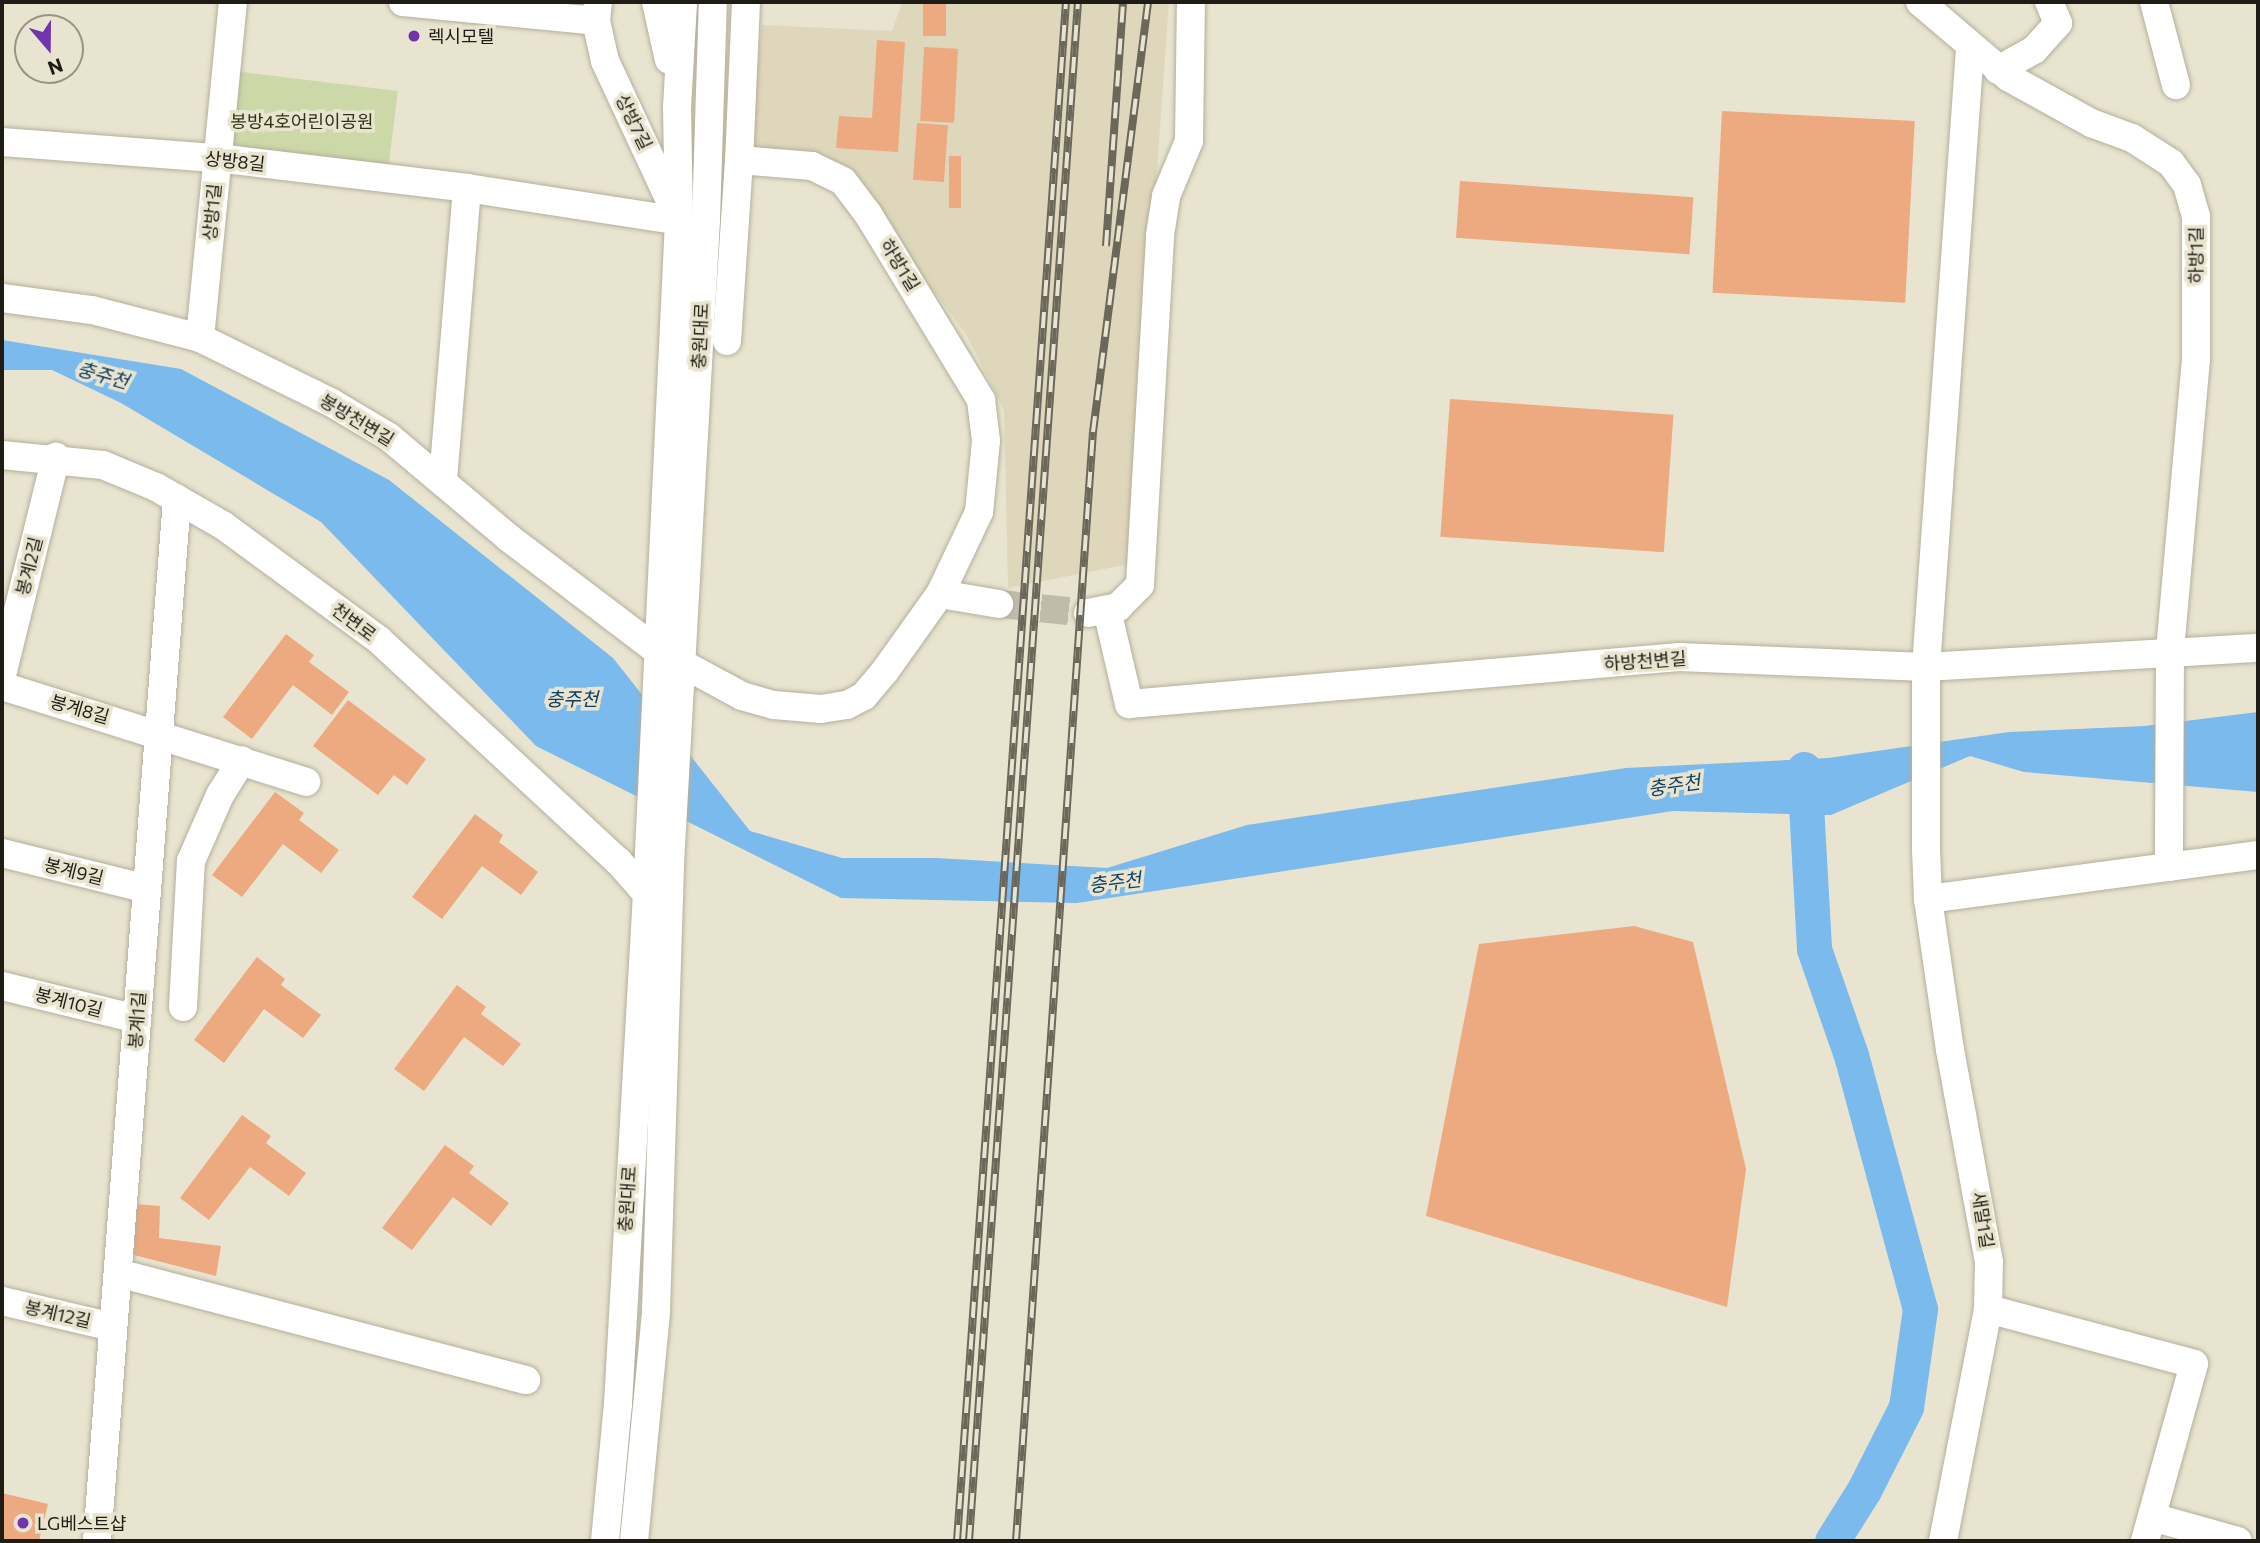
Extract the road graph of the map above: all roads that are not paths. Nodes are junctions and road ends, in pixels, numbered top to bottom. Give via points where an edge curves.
1 (233, 2) edge
2 (403, 2) edge
3 (656, 2) edge
4 (683, 2) edge
5 (713, 2) edge
6 (1191, 2) edge
7 (1920, 2) edge
8 (2049, 2) edge
9 (2154, 2) edge
10 (746, 4) edge
11 (597, 11) edge
12 (1970, 48) junction
13 (1998, 70) junction
14 (2176, 85) dead end
15 (677, 107) junction
16 (2, 142) edge
17 (217, 158) junction
18 (739, 160) junction
19 (467, 188) junction
20 (679, 221) junction
21 (2, 298) edge
22 (200, 338) junction
23 (727, 341) dead end
24 (2, 455) edge
25 (56, 457) junction
26 (443, 480) junction
27 (177, 499) junction
28 (940, 594) junction
29 (999, 604) tunnel mouth
30 (2258, 648) edge
31 (2170, 653) junction
32 (669, 663) junction
33 (1926, 667) junction
34 (2, 675) edge
35 (2, 686) edge
36 (159, 732) junction
37 (242, 760) junction
38 (306, 782) dead end
39 (2, 853) edge
40 (2258, 855) edge
41 (659, 860) junction
42 (2169, 867) junction
43 (147, 889) junction
44 (647, 894) junction
45 (1928, 899) junction
46 (2, 986) edge
47 (184, 1007) dead end
48 (137, 1019) junction
49 (118, 1273) junction
50 (2, 1301) edge
51 (1988, 1310) junction
52 (113, 1327) junction
53 (526, 1380) dead end
54 (2148, 1529) edge
55 (97, 1541) edge
56 (605, 1541) edge
57 (634, 1541) edge
58 (1943, 1541) edge
59 (2238, 1541) edge

1 - 17 street, 상방1길
2 - 11 street, 상방7길
3 - 15 street
4 - 15 street, 충원대로
5 - 32 street, 충원대로 via 706,220
6 - 33 street, 하방천변길 via 1189,141 1166,196 1160,235 1140,585 1127,602 1097,611 1129,704 1679,657
7 - 12 street, 하방1길
8 - 13 street via 2058,23 2034,50
9 - 14 street
10 - 18 street
11 - 20 street, 상방7길 via 605,61
12 - 13 street, 하방1길
12 - 33 street, 새말1길
13 - 31 street, 하방1길 via 2091,123 2132,138 2171,163 2187,185 2196,216 2196,359
15 - 20 street, 충원대로
16 - 17 street, 상방8길
17 - 19 street, 상방8길
17 - 22 street, 상방1길
18 - 23 street
18 - 28 street, 하방1길 via 812,166 843,181 868,214 981,400 986,441 979,512
19 - 20 street, 상방8길
19 - 26 street
20 - 32 street, 충원대로
21 - 22 street, 봉방천변길 via 92,310
22 - 26 street, 봉방천변길 via 332,403 389,438
24 - 25 street, 천변로
25 - 27 street, 천변로 via 103,465
25 - 34 street, 봉계2길
26 - 32 street, 봉방천변길 via 509,538
27 - 36 street, 봉계1길
27 - 44 street, 천변로 via 224,526 379,640 618,861
28 - 29 street
28 - 32 street, 하방1길 via 885,671 864,696 848,705 821,709 774,705 741,696
30 - 31 street, 하방천변길
31 - 33 street, 하방천변길
31 - 42 street, 하방1길
32 - 41 street
33 - 45 street, 새말1길
35 - 36 street, 봉계8길
36 - 37 street, 봉계8길
36 - 43 street, 봉계1길
37 - 38 street, 봉계8길
37 - 47 street via 220,795 191,861
39 - 43 street, 봉계9길
40 - 42 street
41 - 44 street, 충원대로
41 - 57 street, 충원대로 via 656,1311
42 - 45 street
43 - 48 street, 봉계1길
44 - 56 street, 충원대로 via 618,1404
45 - 51 street, 새말1길 via 1950,1050 1980,1196 1989,1262
46 - 48 street, 봉계10길
48 - 49 street, 봉계1길
49 - 52 street, 봉계1길
49 - 53 street
50 - 52 street, 봉계12길
51 - 54 street via 2194,1364
51 - 58 street, 새말1길
52 - 55 street, 봉계1길
54 - 59 street

